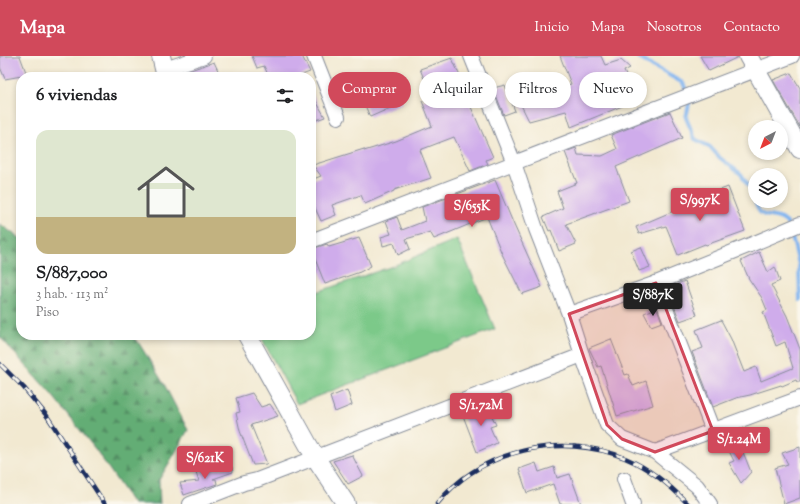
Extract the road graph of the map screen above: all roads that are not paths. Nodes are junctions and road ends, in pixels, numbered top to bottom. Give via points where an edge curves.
1 (204, 56) edge
2 (314, 56) edge
3 (471, 56) edge
4 (792, 56) edge
5 (752, 63) edge
6 (164, 67) edge
7 (338, 117) dead end
8 (800, 148) edge
9 (514, 163) junction
10 (796, 225) edge
11 (316, 239) edge
12 (656, 283) junction
13 (569, 314) junction
14 (250, 340) edge
15 (582, 355) junction
16 (800, 398) edge
17 (713, 431) junction
18 (655, 452) junction
19 (315, 456) junction
20 (624, 479) dead end
21 (190, 504) edge
22 (346, 504) edge
23 (633, 504) edge
24 (710, 504) edge

1 - 6 street
2 - 7 street
3 - 9 street
4 - 5 street
5 - 8 street
5 - 9 street via 714,86
9 - 11 street
9 - 13 street
10 - 12 street
12 - 13 street
12 - 17 street
13 - 15 street
14 - 19 street
15 - 18 street via 607,425 622,439
15 - 19 street
16 - 17 street
17 - 18 street
18 - 24 street via 697,486
19 - 21 street
19 - 22 street
20 - 23 street

